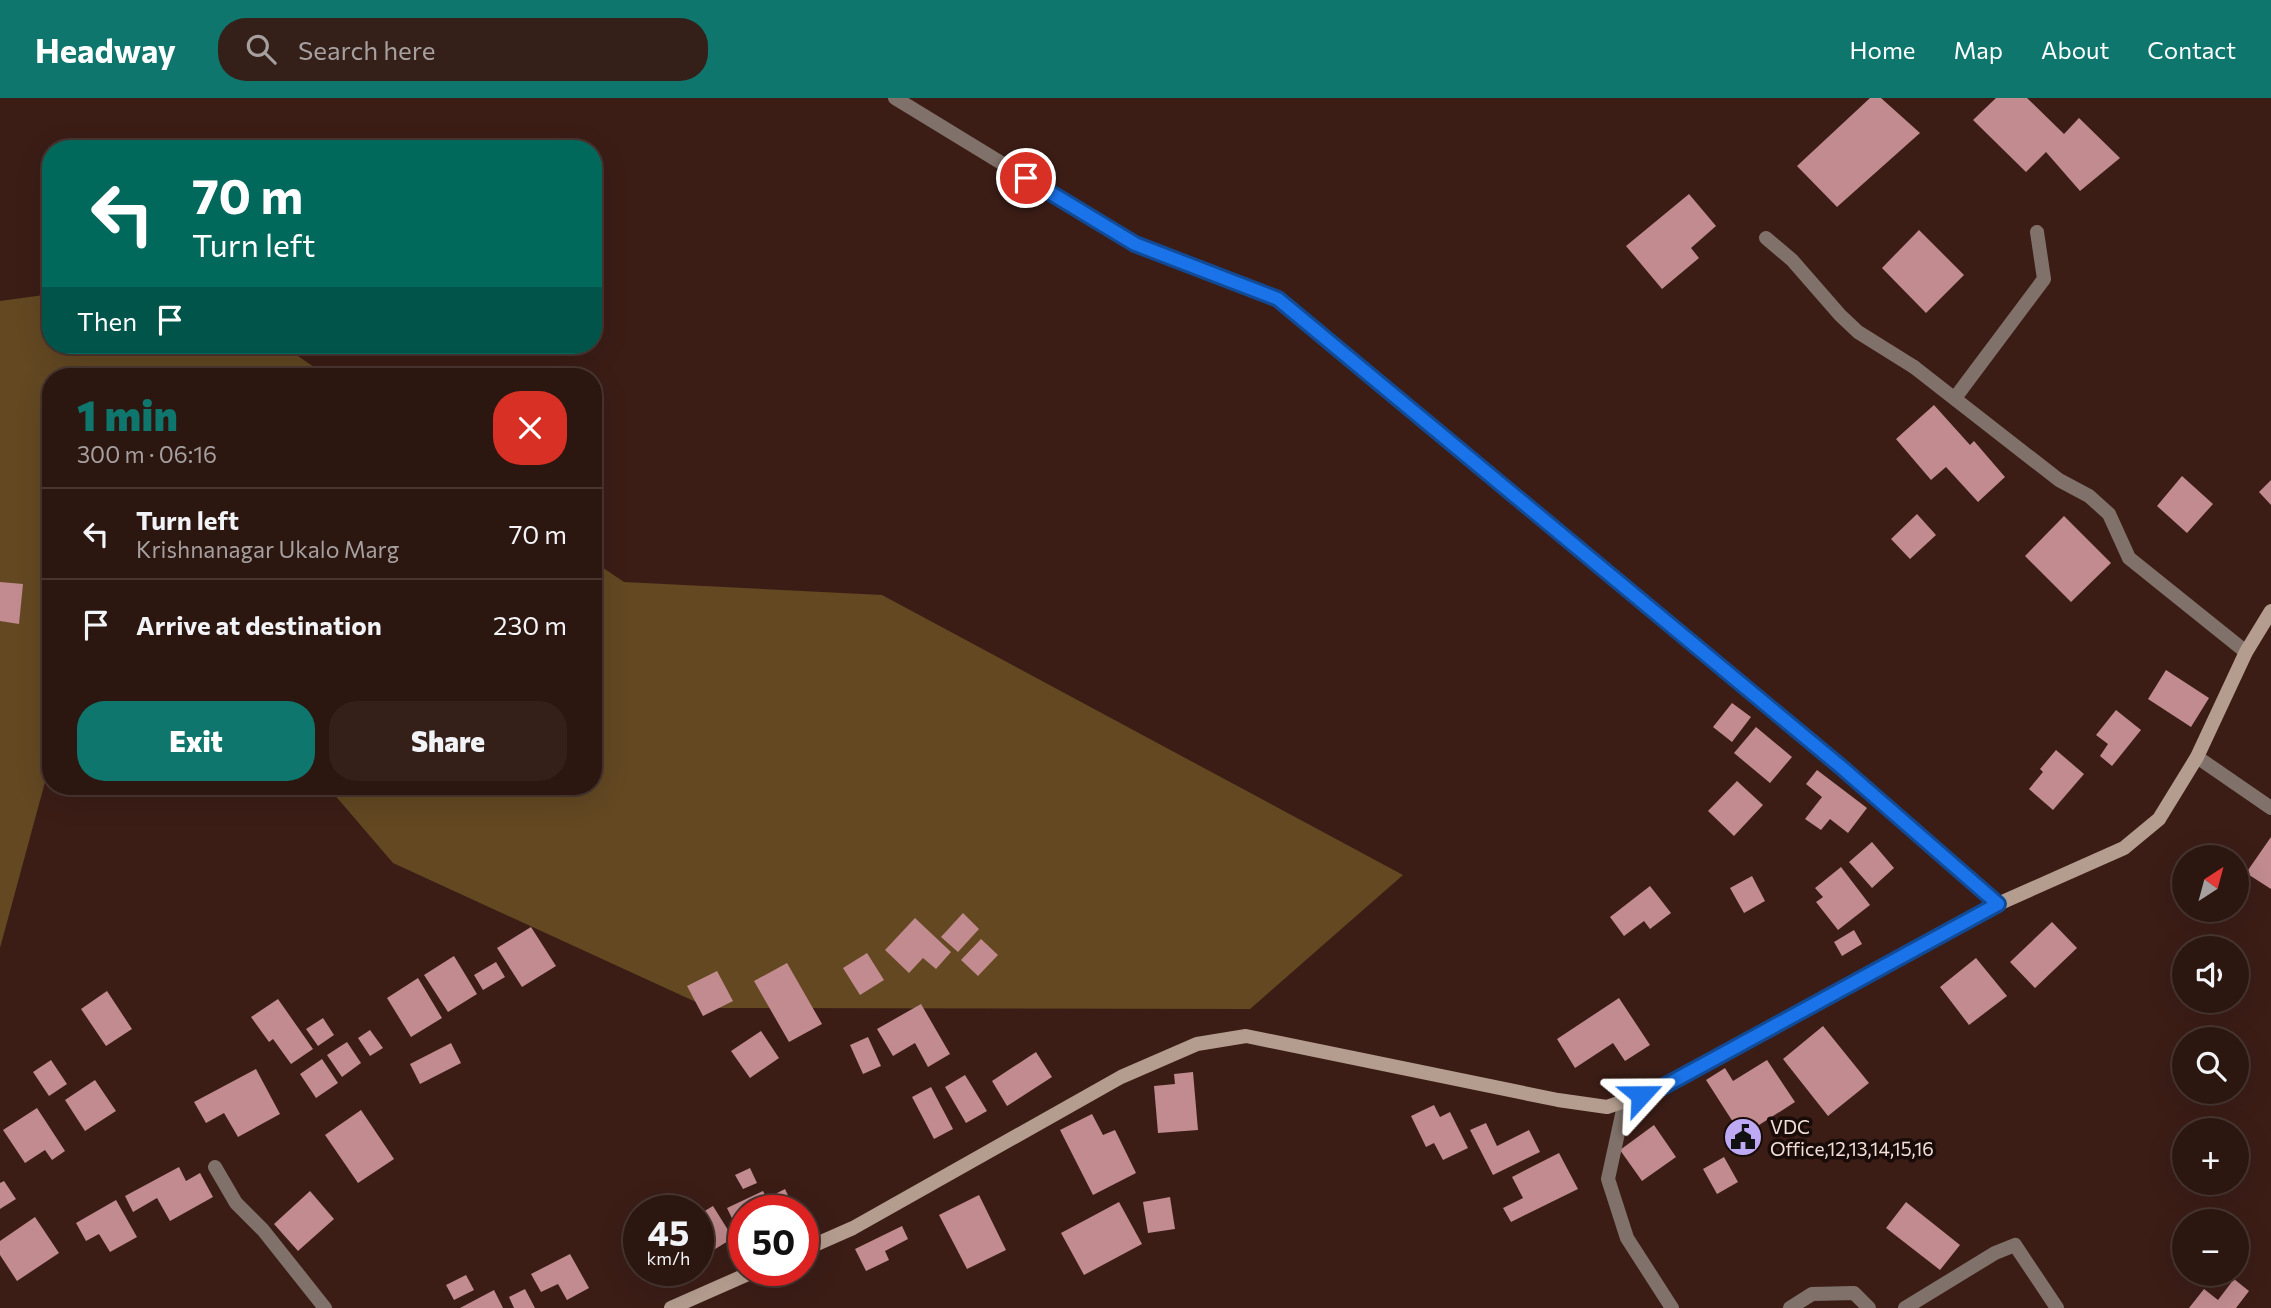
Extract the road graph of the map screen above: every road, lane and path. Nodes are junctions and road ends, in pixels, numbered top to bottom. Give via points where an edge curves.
1 (895, 98) edge
2 (2037, 232) dead end
3 (1766, 238) dead end
4 (1955, 398) junction
5 (2271, 611) edge
6 (2246, 652) junction
7 (2197, 757) junction
8 (2271, 808) edge
9 (1998, 904) junction
10 (1625, 1101) junction
11 (215, 1167) dead end
12 (819, 1243) edge
13 (728, 1283) edge
14 (325, 1308) edge
15 (671, 1308) edge
16 (1672, 1308) edge
17 (1790, 1308) edge
18 (1869, 1308) edge
19 (1905, 1308) edge
20 (2057, 1308) edge

1 - 9 street via 1135,244 1278,299 1840,766
2 - 4 street via 2044,279
3 - 4 street via 1858,332
4 - 6 street via 2059,480 2089,496 2109,514 2129,558
5 - 6 main road
6 - 7 main road
7 - 8 street
7 - 9 main road via 2159,820 2123,848
9 - 10 main road via 1657,1090
10 - 12 main road via 1607,1107 1558,1100 1246,1036 1197,1044 1121,1077
10 - 16 street via 1608,1179 1627,1238
11 - 14 street via 236,1203
13 - 15 main road
17 - 18 street via 1812,1294 1854,1293
19 - 20 street via 2015,1245

